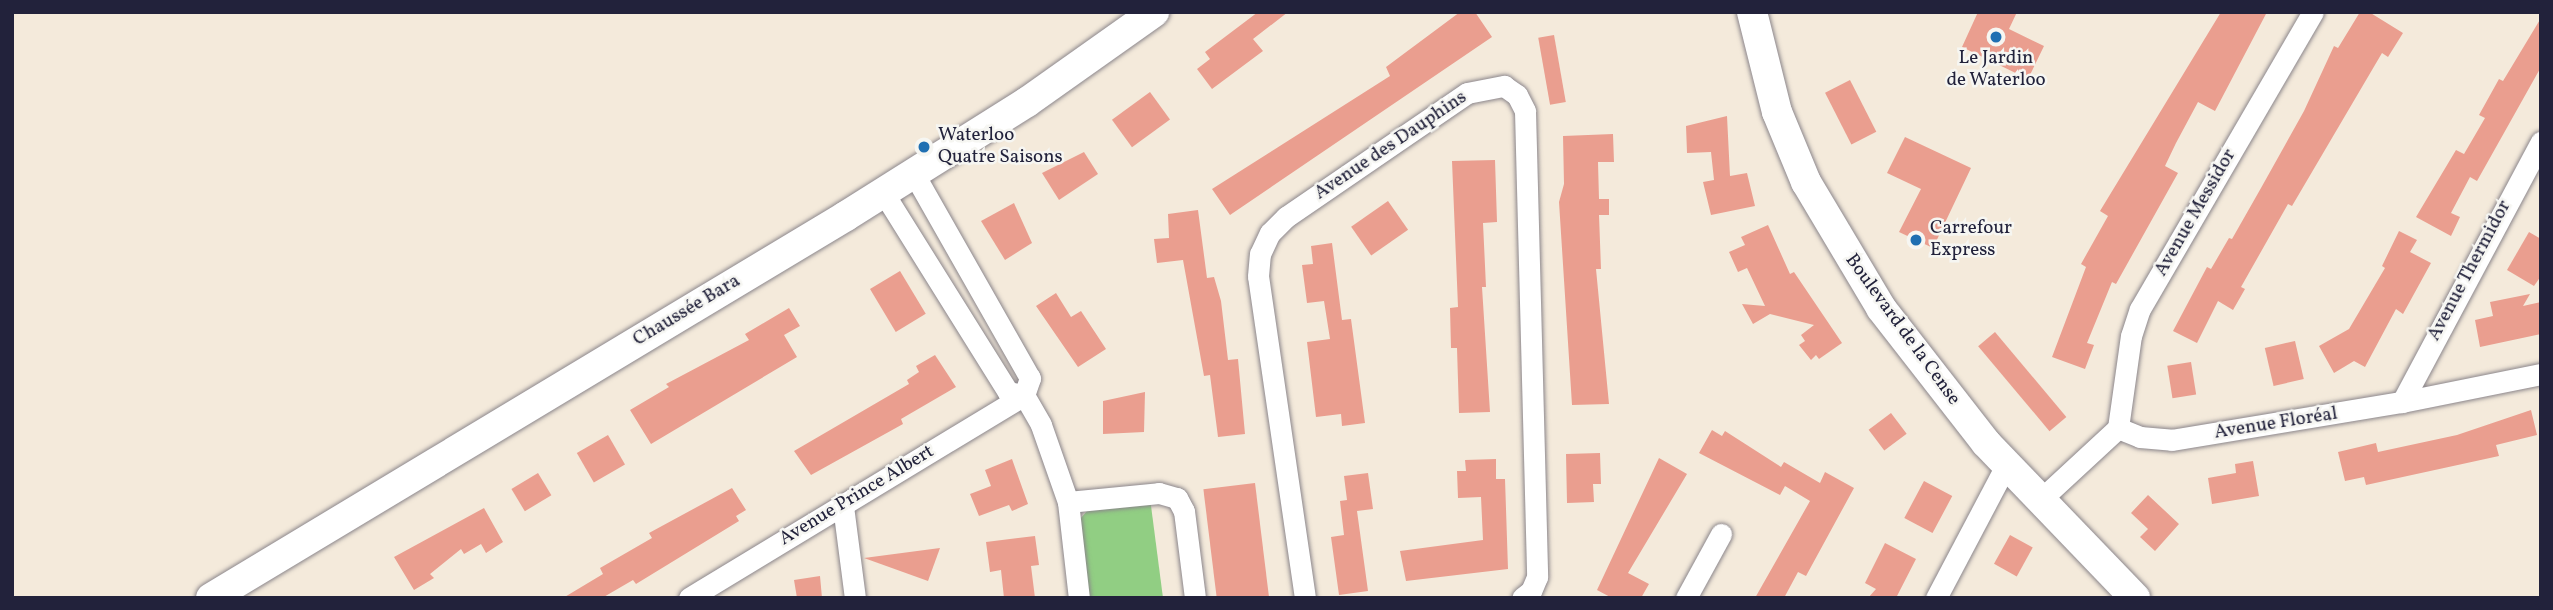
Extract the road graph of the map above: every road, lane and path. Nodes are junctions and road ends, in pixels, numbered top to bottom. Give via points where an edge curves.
1 (1154, 12) edge
2 (1752, 12) edge
3 (2313, 12) edge
4 (2541, 142) edge
5 (914, 174) junction
6 (883, 192) junction
7 (2541, 374) edge
8 (1024, 394) junction
9 (2402, 402) junction
10 (2118, 428) junction
11 (2006, 465) junction
12 (1068, 502) junction
13 (2038, 502) junction
14 (843, 506) junction
15 (1721, 534) dead end
16 (1527, 595) edge
17 (211, 598) edge
18 (688, 598) edge
19 (855, 598) edge
20 (1079, 598) edge
21 (1195, 598) edge
22 (1305, 598) edge
23 (1686, 598) edge
24 (1936, 598) edge
25 (2135, 598) edge

1 - 5 main road, Chaussée Bara via 1027,103
2 - 11 main road, Boulevard de la Cense via 1777,112 1806,182 1836,237 1881,308
3 - 10 street, Avenue Messidor via 2140,309 2131,335
4 - 9 street, Avenue Thermidor
5 - 6 main road, Chaussée Bara
5 - 8 street via 1030,378
6 - 8 street via 1008,392
6 - 17 main road, Chaussée Bara
7 - 9 street, Avenue Floréal
8 - 12 street via 1041,425
8 - 14 street, Avenue Prince Albert
9 - 10 street, Avenue Floréal via 2172,440 2140,437
10 - 13 street
11 - 13 main road, Boulevard de la Cense
11 - 24 street
12 - 20 street
12 - 21 street via 1158,493 1177,498 1184,511
13 - 25 main road, Boulevard de la Cense
14 - 18 street, Avenue Prince Albert
14 - 19 street
15 - 23 street
16 - 22 street, Avenue des Dauphins via 1537,577 1525,111 1517,95 1504,86 1467,93 1286,217 1270,233 1260,254 1258,276

